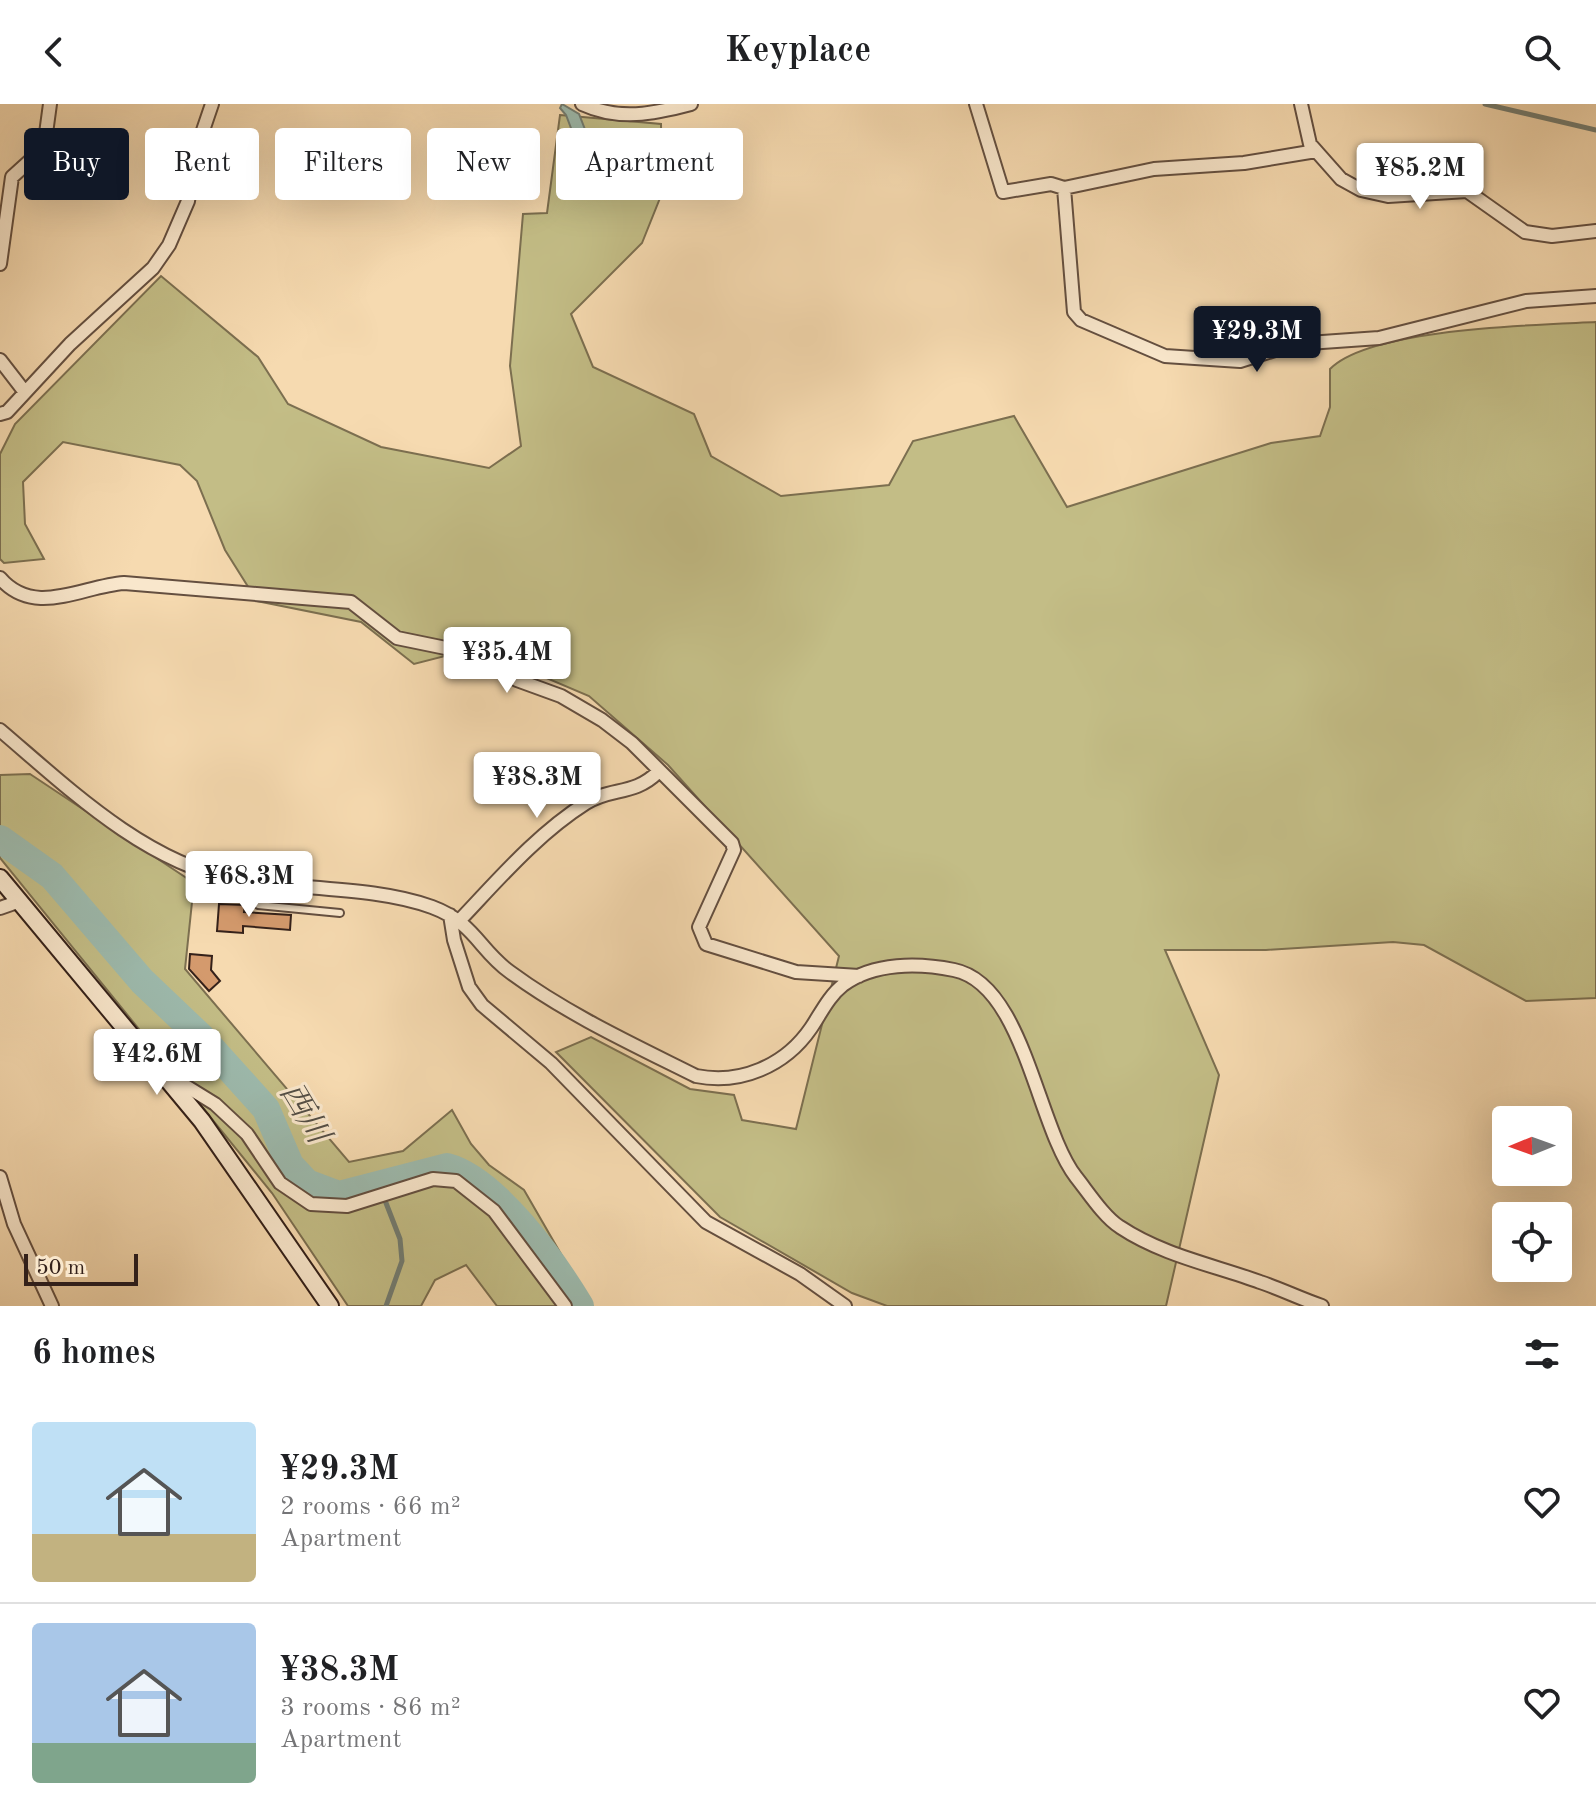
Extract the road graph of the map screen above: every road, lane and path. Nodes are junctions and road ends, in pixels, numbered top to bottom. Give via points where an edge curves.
1 (50, 104) edge
2 (212, 104) edge
3 (582, 104) edge
4 (691, 104) edge
5 (976, 104) edge
6 (1301, 104) edge
7 (1316, 151) junction
8 (1064, 188) junction
9 (1596, 231) edge
10 (0, 264) edge
11 (1596, 296) edge
12 (0, 360) edge
13 (24, 391) junction
14 (0, 414) edge
15 (0, 578) edge
16 (0, 730) edge
17 (658, 772) junction
18 (0, 878) edge
19 (232, 878) junction
20 (20, 901) junction
21 (0, 908) edge
22 (340, 913) dead end
23 (455, 918) junction
24 (863, 976) junction
25 (162, 1071) junction
26 (0, 1177) edge
27 (52, 1306) edge
28 (330, 1306) edge
29 (565, 1306) edge
30 (845, 1306) edge
31 (1322, 1306) edge

1 - 10 street via 44,148 17,170 9,185
2 - 13 street via 188,201 169,245 153,268
3 - 4 street via 635,116
5 - 8 street via 1003,192 1051,184
6 - 7 street
7 - 8 street via 1154,169
7 - 9 street via 1341,179 1361,190 1388,196 1467,191 1525,232 1552,236
8 - 11 street via 1074,312 1081,320 1165,356 1240,361 1294,344 1379,338 1526,301
12 - 13 street
13 - 14 street
15 - 17 street via 34,598 60,598 100,584 124,583 351,602 397,638 470,653 517,680 561,696 632,743
16 - 19 street via 73,793 138,837 182,862
17 - 23 street via 634,790 580,807
17 - 24 street via 734,847 699,927 701,939 796,972
18 - 20 main road
19 - 22 lane via 258,905
19 - 23 street via 400,898
20 - 21 street
20 - 25 main road
23 - 24 street via 477,934 506,970 570,1012 696,1076 716,1080 740,1078 776,1060 800,1043 833,995
23 - 30 street via 454,940 469,987 482,1005 551,1063 706,1222 800,1274
24 - 31 street via 897,965 958,971 978,981 1011,1020 1056,1142 1075,1175 1117,1225 1157,1248
25 - 28 main road
25 - 29 street via 215,1104 247,1134 280,1183 311,1204 347,1206 433,1179 456,1181 494,1211
26 - 27 street via 14,1224

